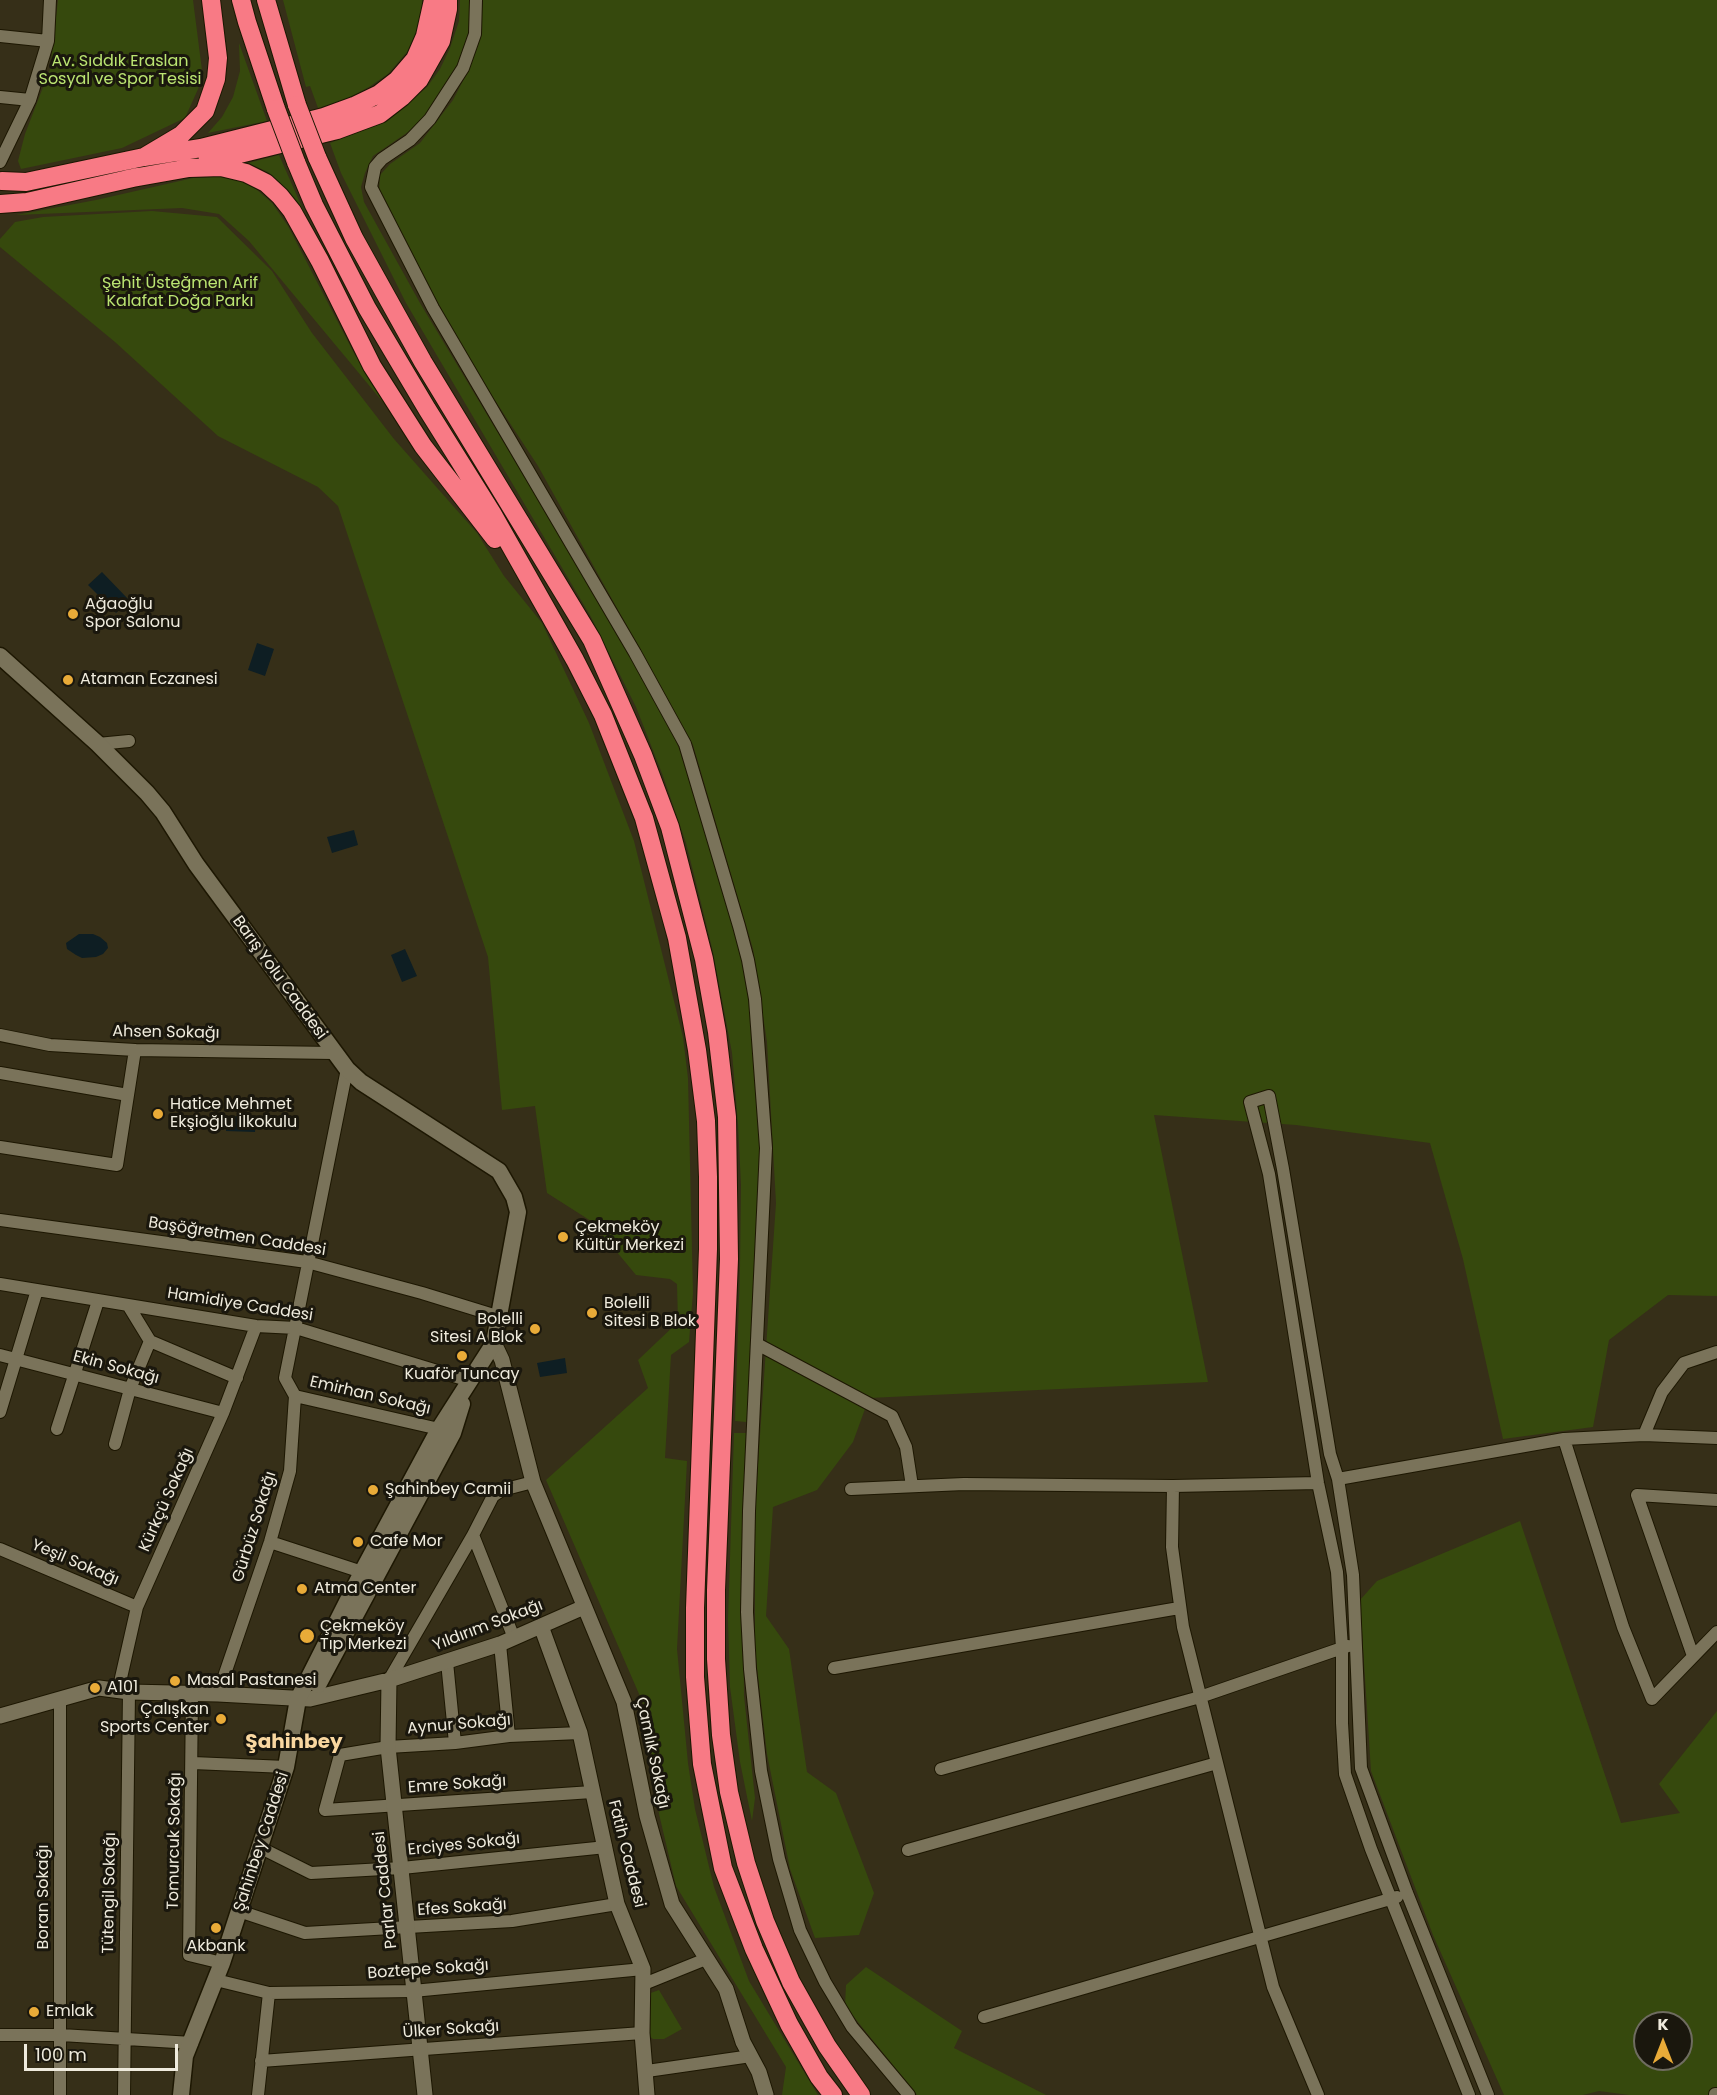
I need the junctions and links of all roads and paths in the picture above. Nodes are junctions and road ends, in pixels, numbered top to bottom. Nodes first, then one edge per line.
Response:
1 (50, 0) edge
2 (211, 0) edge
3 (242, 0) edge
4 (266, 0) edge
5 (276, 0) edge
6 (433, 0) edge
7 (448, 0) edge
8 (476, 0) edge
9 (0, 36) edge
10 (48, 41) junction
11 (289, 75) junction
12 (0, 97) edge
13 (30, 100) junction
14 (144, 157) junction
15 (1, 173) edge
16 (127, 179) junction
17 (0, 204) edge
18 (543, 603) junction
19 (0, 656) edge
20 (129, 741) dead end
21 (98, 744) junction
22 (0, 1035) edge
23 (135, 1050) junction
24 (333, 1053) junction
25 (347, 1069) junction
26 (0, 1073) edge
27 (128, 1095) junction
28 (0, 1147) edge
29 (499, 1171) joint
30 (0, 1220) edge
31 (307, 1262) junction
32 (0, 1284) edge
33 (37, 1290) junction
34 (98, 1301) junction
35 (128, 1305) junction
36 (500, 1317) junction
37 (256, 1326) junction
38 (296, 1328) junction
39 (150, 1341) junction
40 (494, 1343) junction
41 (757, 1344) junction
42 (1717, 1352) edge
43 (0, 1355) edge
44 (16, 1359) junction
45 (74, 1374) junction
46 (237, 1378) junction
47 (470, 1381) junction
48 (130, 1389) junction
49 (295, 1396) junction
50 (0, 1412) edge
51 (223, 1413) junction
52 (57, 1429) dead end
53 (439, 1429) junction
54 (1644, 1435) junction
55 (1717, 1438) edge
56 (1564, 1439) junction
57 (115, 1444) dead end
58 (1338, 1479) junction
59 (533, 1482) junction
60 (1318, 1483) junction
61 (1173, 1485) junction
62 (912, 1486) junction
63 (851, 1489) dead end
64 (1717, 1500) edge
65 (473, 1535) junction
66 (270, 1542) junction
67 (0, 1549) edge
68 (362, 1572) junction
69 (138, 1607) junction
70 (584, 1607) junction
71 (1179, 1608) junction
72 (541, 1626) junction
73 (1717, 1632) edge
74 (507, 1641) junction
75 (1356, 1644) junction
76 (1342, 1648) junction
77 (1694, 1656) junction
78 (447, 1662) junction
79 (834, 1668) dead end
80 (389, 1680) junction
81 (124, 1691) junction
82 (192, 1694) junction
83 (218, 1694) junction
84 (1200, 1697) junction
85 (60, 1699) junction
86 (304, 1699) junction
87 (0, 1716) edge
88 (580, 1732) junction
89 (509, 1736) junction
90 (455, 1743) junction
91 (388, 1748) junction
92 (193, 1763) junction
93 (1217, 1763) junction
94 (286, 1767) junction
95 (941, 1769) dead end
96 (592, 1791) junction
97 (395, 1807) junction
98 (325, 1810) joint
99 (259, 1847) junction
100 (606, 1847) junction
101 (908, 1850) dead end
102 (402, 1868) junction
103 (1407, 1893) junction
104 (1390, 1899) junction
105 (617, 1904) junction
106 (239, 1911) junction
107 (409, 1928) junction
108 (1260, 1938) junction
109 (706, 1959) junction
110 (222, 1963) junction
111 (644, 1976) junction
112 (216, 1980) junction
113 (413, 1991) junction
114 (269, 1993) junction
115 (984, 2017) dead end
116 (642, 2033) junction
117 (0, 2035) edge
118 (61, 2036) junction
119 (125, 2041) junction
120 (192, 2043) junction
121 (419, 2049) junction
122 (751, 2056) junction
123 (261, 2061) junction
124 (647, 2071) junction
125 (60, 2095) edge
126 (124, 2095) edge
127 (181, 2095) edge
128 (191, 2095) edge
129 (258, 2095) edge
130 (425, 2095) edge
131 (647, 2095) edge
132 (766, 2095) edge
133 (833, 2095) edge
134 (861, 2095) edge
135 (909, 2095) edge
136 (1318, 2095) edge
137 (1469, 2095) edge
138 (1488, 2095) edge

1 - 10 street
2 - 14 highway
3 - 18 highway, bridge
4 - 11 highway
5 - 11 highway
6 - 14 highway
7 - 16 highway
8 - 41 street
9 - 10 street
10 - 13 street
11 - 134 highway, bridge
12 - 13 street
13 - 15 street
14 - 15 highway
15 - 17 main road
16 - 17 highway
16 - 18 highway
18 - 133 highway
19 - 21 main road, Barış Yolu Caddesi
20 - 21 street
21 - 24 main road, Barış Yolu Caddesi
22 - 23 street, Ahsen Sokağı
23 - 24 street, Ahsen Sokağı
23 - 27 street
24 - 25 main road, Barış Yolu Caddesi
25 - 29 main road, Barış Yolu Caddesi
25 - 31 street, Gürbüz Sokağı
26 - 27 street
27 - 28 street
29 - 36 main road, Şahinbey Caddesi
30 - 31 street, Başöğretmen Caddesi
31 - 36 street, Başöğretmen Caddesi
31 - 38 street, Gürbüz Sokağı
32 - 33 street, Hamidiye Caddesi
33 - 34 street, Hamidiye Caddesi
33 - 44 street
34 - 35 street, Hamidiye Caddesi
34 - 45 street
35 - 37 street, Hamidiye Caddesi
35 - 39 street
36 - 40 main road, Şahinbey Caddesi
37 - 38 street, Hamidiye Caddesi
37 - 46 street, Kürkçü Sokağı
38 - 47 street, Hamidiye Caddesi
38 - 49 street, Gürbüz Sokağı
39 - 46 street
39 - 48 street
40 - 47 main road, Şahinbey Caddesi
40 - 59 street, Çamlık Sokağı
41 - 62 street
41 - 135 street
42 - 54 street
43 - 44 street, Ekin Sokağı
44 - 45 street, Ekin Sokağı
44 - 50 street
45 - 48 street, Ekin Sokağı
45 - 52 street
46 - 51 street, Kürkçü Sokağı
47 - 53 main road, Şahinbey Caddesi
47 - 86 main road
48 - 51 street, Ekin Sokağı
48 - 57 street
49 - 53 street, Emirhan Sokağı
49 - 66 street, Gürbüz Sokağı
51 - 69 street, Kürkçü Sokağı
53 - 68 main road, Şahinbey Caddesi
54 - 55 street
54 - 56 street
56 - 58 street
56 - 77 street
58 - 60 street
58 - 60 street
58 - 75 street
59 - 65 street
59 - 70 street, Çamlık Sokağı
60 - 61 street
60 - 76 street
61 - 62 street
61 - 71 street
62 - 63 street
64 - 77 street
65 - 74 street
65 - 80 street
66 - 68 street
66 - 83 street, Gürbüz Sokağı
67 - 69 street, Yeşil Sokağı
68 - 86 main road, Şahinbey Caddesi
69 - 81 street, Kürkçü Sokağı
70 - 72 street, Yıldırım Sokağı
70 - 109 street, Çamlık Sokağı
71 - 79 street
71 - 84 street
72 - 74 street, Yıldırım Sokağı
72 - 88 street, Fatih Caddesi
73 - 77 street
74 - 78 street, Yıldırım Sokağı
74 - 89 street
75 - 76 street
75 - 103 street
76 - 84 street
76 - 104 street
78 - 80 street, Yıldırım Sokağı
78 - 90 street
80 - 86 street, Yıldırım Sokağı
80 - 91 street, Parlar Caddesi
81 - 82 street, Yıldırım Sokağı
81 - 85 street, Yıldırım Sokağı
81 - 119 street, Tütengil Sokağı
82 - 83 street, Yıldırım Sokağı
82 - 92 street, Tomurcuk Sokağı
83 - 86 street, Yıldırım Sokağı
84 - 93 street
84 - 95 street
85 - 87 street, Yıldırım Sokağı
85 - 118 street, Boran Sokağı
86 - 94 main road, Şahinbey Caddesi
88 - 89 street, Aynur Sokağı
88 - 96 street, Fatih Caddesi
89 - 90 street, Aynur Sokağı
90 - 91 street, Aynur Sokağı
91 - 97 street, Parlar Caddesi
91 - 98 street, Aynur Sokağı
92 - 94 street
92 - 110 street, Tomurcuk Sokağı
93 - 101 street
93 - 108 street
94 - 99 main road, Şahinbey Caddesi
96 - 97 street, Emre Sokağı
96 - 100 street, Fatih Caddesi
97 - 98 street, Emre Sokağı
97 - 102 street, Parlar Caddesi
99 - 102 street, Erciyes Sokağı
99 - 106 main road, Şahinbey Caddesi
100 - 102 street, Erciyes Sokağı
100 - 105 street, Fatih Caddesi
102 - 107 street, Parlar Caddesi
103 - 104 street
103 - 138 street
104 - 108 street
104 - 137 street
105 - 107 street, Efes Sokağı
105 - 111 street, Fatih Caddesi
106 - 107 street, Efes Sokağı
106 - 110 main road, Şahinbey Caddesi
107 - 113 street, Parlar Caddesi
108 - 115 street
108 - 136 street
109 - 111 street, Boztepe Sokağı
109 - 122 street, Çamlık Sokağı
110 - 112 main road, Şahinbey Caddesi
111 - 113 street, Boztepe Sokağı
111 - 116 street, Fatih Caddesi
112 - 114 street, Boztepe Sokağı
112 - 120 main road, Şahinbey Caddesi
113 - 114 street, Boztepe Sokağı
113 - 121 street, Parlar Caddesi
114 - 123 street
116 - 121 street, Ülker Sokağı
116 - 124 street, Fatih Caddesi
117 - 118 street
118 - 119 street
118 - 125 street, Boran Sokağı
119 - 120 street
119 - 126 street, Tütengil Sokağı
120 - 127 main road
120 - 128 main road, Şahinbey Caddesi
121 - 123 street, Ülker Sokağı
121 - 130 street, Parlar Caddesi
122 - 124 street
122 - 132 street, Çamlık Sokağı
123 - 129 street
124 - 131 street, Fatih Caddesi

